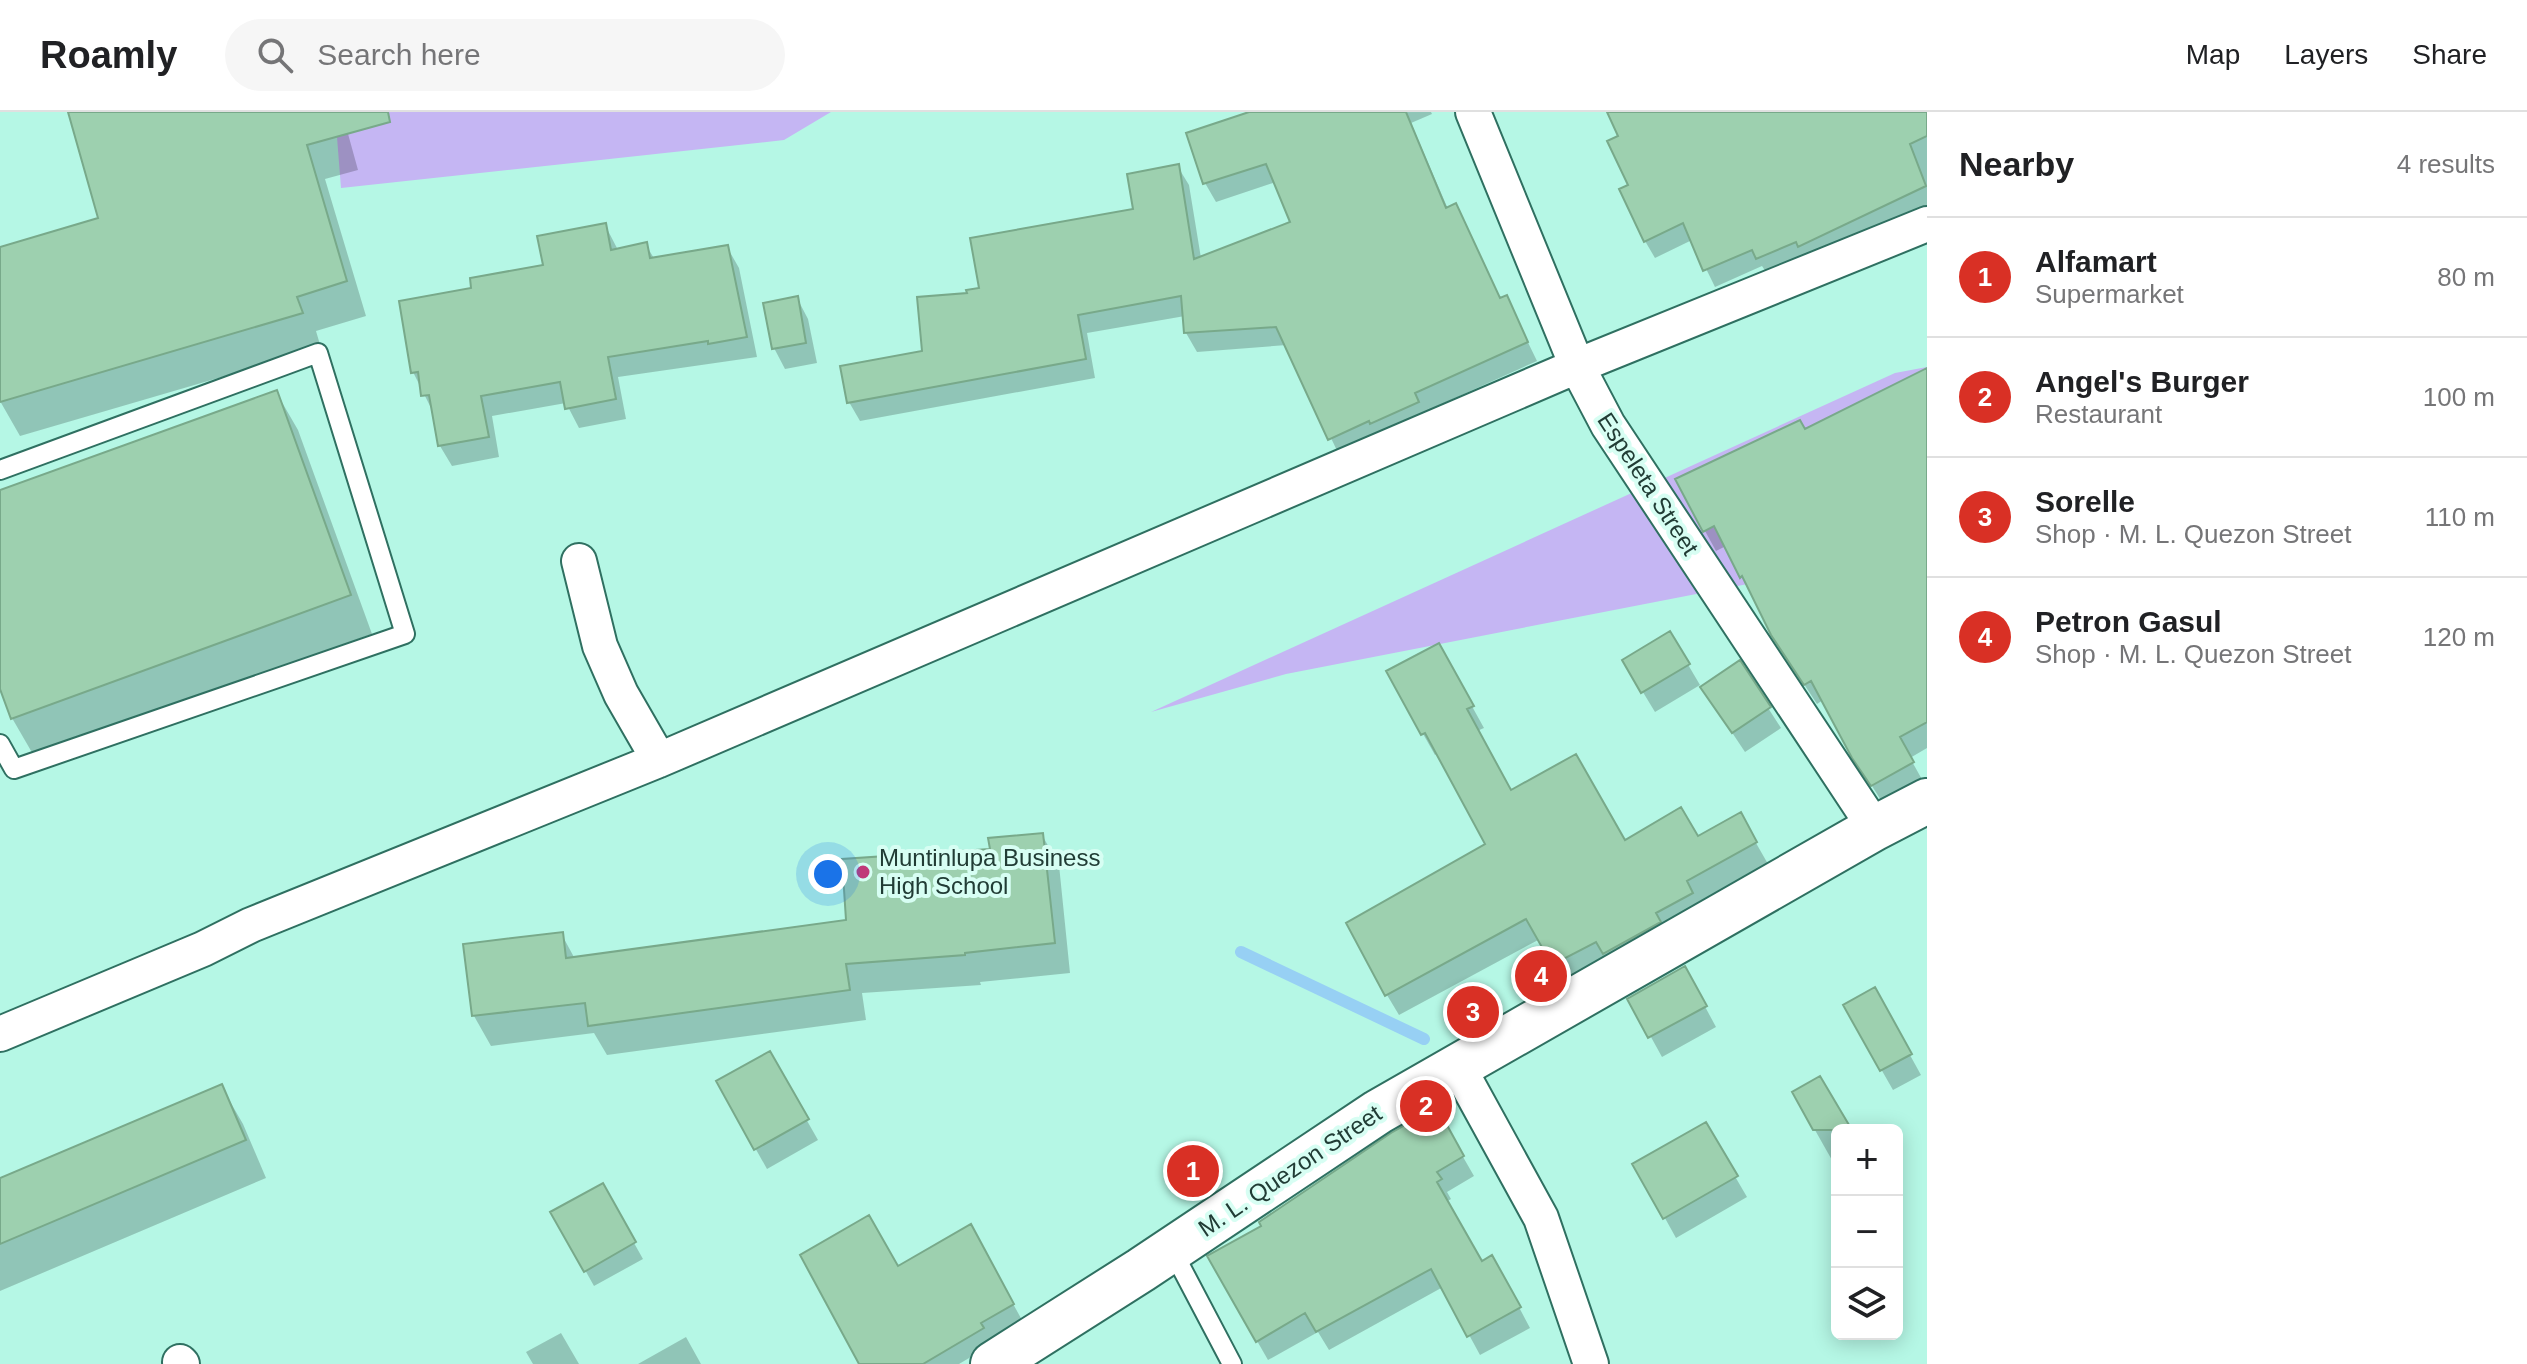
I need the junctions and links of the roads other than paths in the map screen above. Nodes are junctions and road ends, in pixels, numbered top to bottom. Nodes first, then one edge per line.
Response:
1 (1473, 112) edge
2 (1927, 224) edge
3 (1577, 366) junction
4 (0, 470) edge
5 (579, 561) dead end
6 (0, 744) edge
7 (659, 760) junction
8 (1927, 801) edge
9 (1875, 828) junction
10 (0, 1034) edge
11 (1457, 1065) junction
12 (1172, 1250) junction
13 (993, 1364) edge
14 (1232, 1364) edge
15 (1591, 1364) edge

1 - 3 street, Espeleta Street
2 - 3 street
3 - 7 street
3 - 9 street, Espeleta Street
4 - 6 lane
5 - 7 street
7 - 10 street
8 - 9 main road, M. L. Quezon Street
9 - 11 main road, M. L. Quezon Street
11 - 12 main road, M. L. Quezon Street
11 - 15 street
12 - 13 main road, M. L. Quezon Street
12 - 14 lane

